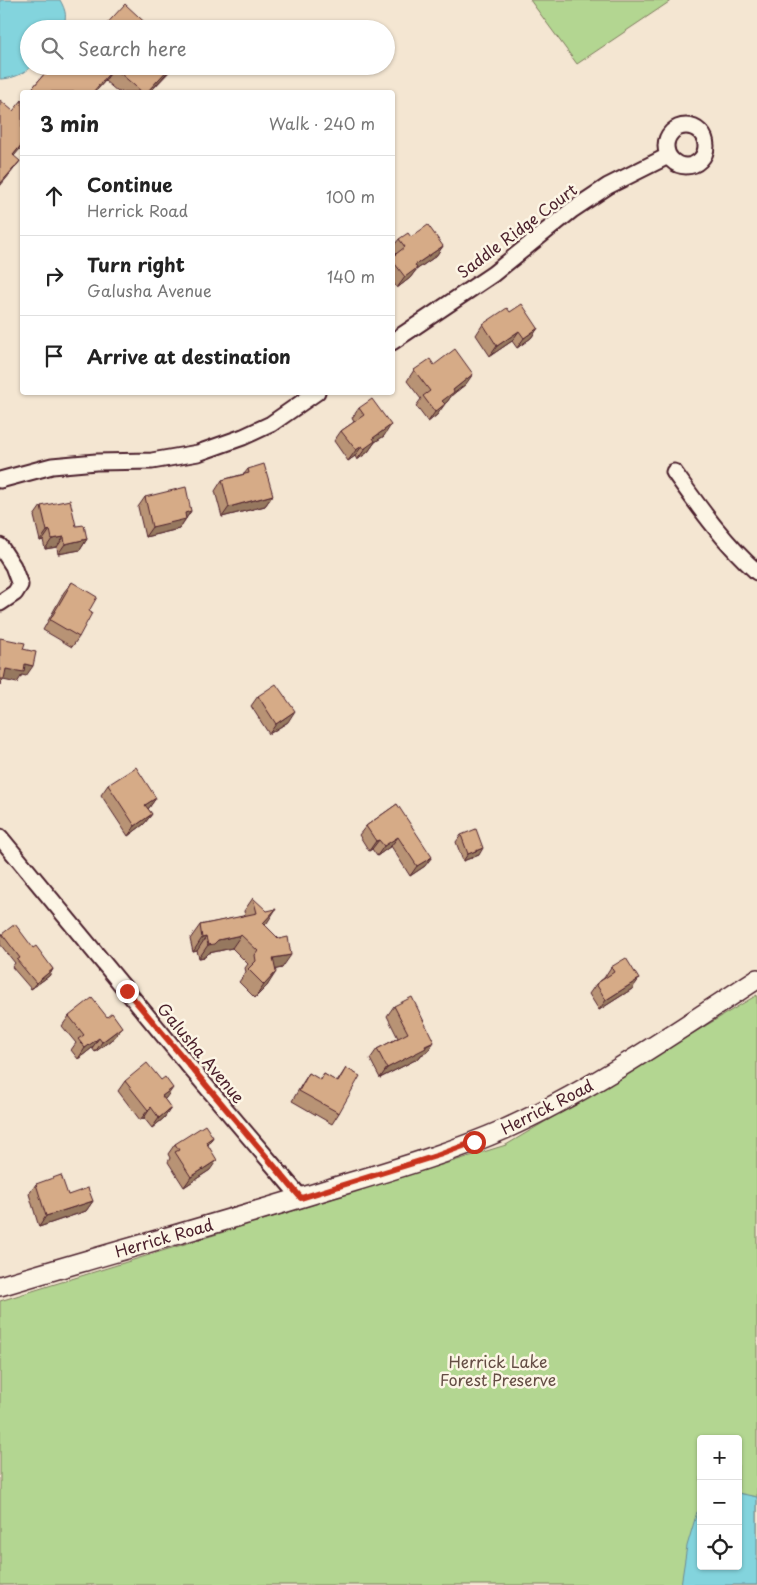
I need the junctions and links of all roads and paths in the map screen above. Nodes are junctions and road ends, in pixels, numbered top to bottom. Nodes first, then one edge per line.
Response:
1 (668, 156) dead end
2 (395, 340) edge
3 (313, 395) edge
4 (674, 472) dead end
5 (0, 480) edge
6 (0, 546) edge
7 (757, 572) edge
8 (0, 603) edge
9 (0, 837) edge
10 (757, 979) edge
11 (301, 1198) junction
12 (0, 1285) edge

1 - 2 street, Saddle Ridge Court
3 - 5 street
4 - 7 street
6 - 8 street
9 - 11 street, Galusha Avenue
10 - 11 street, Herrick Road
11 - 12 street, Herrick Road

